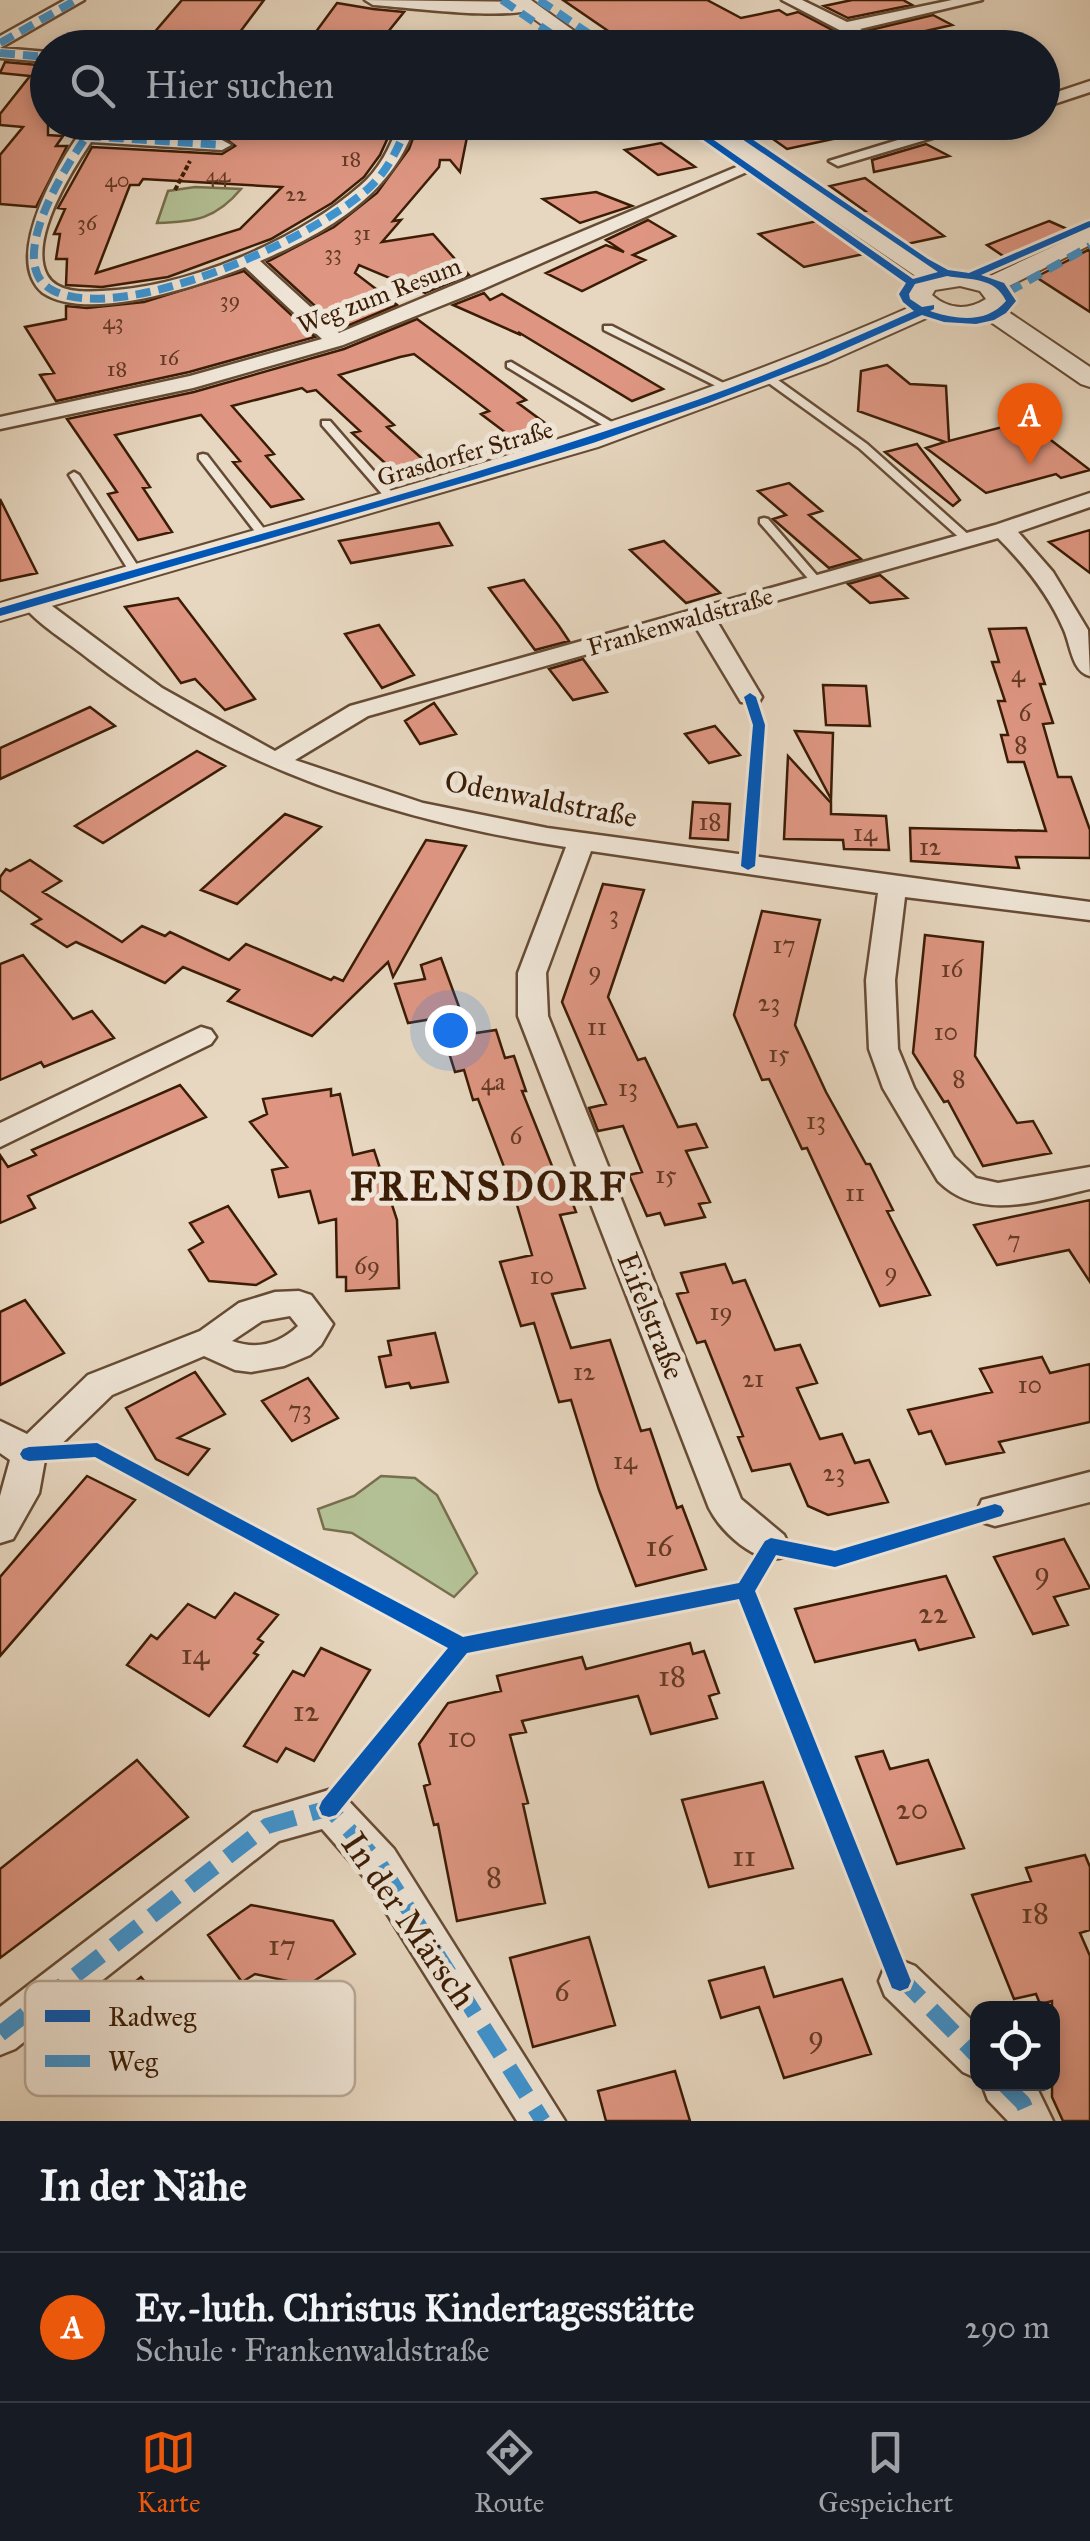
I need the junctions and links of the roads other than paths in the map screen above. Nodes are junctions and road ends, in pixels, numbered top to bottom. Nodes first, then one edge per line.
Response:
1 (76, 0) edge
2 (373, 0) edge
3 (790, 0) edge
4 (974, 0) edge
5 (523, 4) edge
6 (846, 28) junction
7 (561, 30) edge
8 (850, 30) edge
9 (0, 44) edge
10 (0, 54) edge
11 (30, 56) edge
12 (1090, 86) edge
13 (1060, 97) edge
14 (83, 140) edge
15 (187, 140) edge
16 (401, 140) edge
17 (725, 140) edge
18 (915, 140) edge
19 (222, 144) dead end
20 (838, 162) dead end
21 (758, 163) junction
22 (1090, 236) edge
23 (247, 259) junction
24 (938, 280) junction
25 (989, 298) junction
26 (931, 308) junction
27 (608, 328) dead end
28 (336, 341) junction
29 (512, 365) dead end
30 (767, 378) junction
31 (1090, 379) edge
32 (732, 390) junction
33 (0, 423) edge
34 (326, 423) dead end
35 (622, 432) junction
36 (203, 457) dead end
37 (74, 474) dead end
38 (393, 500) junction
39 (1090, 500) edge
40 (764, 521) dead end
41 (1003, 530) junction
42 (264, 536) junction
43 (967, 538) junction
44 (136, 572) junction
45 (816, 582) junction
46 (32, 602) junction
47 (0, 612) edge
48 (701, 615) junction
49 (1090, 669) edge
50 (750, 698) dead end
51 (278, 760) junction
52 (581, 843) junction
53 (892, 889) junction
54 (1090, 911) edge
55 (201, 1036) dead end
56 (0, 1136) edge
57 (1090, 1178) edge
58 (210, 1342) dead end
59 (14, 1445) edge
60 (1090, 1486) edge
61 (995, 1512) dead end
62 (0, 1528) edge
63 (770, 1546) dead end
64 (68, 1981) edge
65 (900, 1981) dead end
66 (25, 2015) edge
67 (0, 2034) edge
68 (970, 2049) edge
69 (1012, 2091) edge
70 (543, 2121) edge
71 (1031, 2121) edge

1 - 9 street
2 - 5 street
3 - 6 street
4 - 6 street
5 - 7 street
6 - 8 street
10 - 11 street
12 - 13 street
14 - 23 street
15 - 19 street
16 - 23 street
17 - 21 street
18 - 20 street
21 - 24 street
21 - 28 street, Weg zum Resum
22 - 25 street
23 - 28 street
24 - 25 street
24 - 26 street
25 - 26 street
25 - 31 street
26 - 30 street, Grasdorfer Straße
27 - 32 lane
28 - 33 street, Weg zum Resum
29 - 35 lane
30 - 32 street, Grasdorfer Straße
30 - 43 lane
32 - 35 street, Grasdorfer Straße
34 - 38 lane
35 - 38 street, Grasdorfer Straße
36 - 42 lane
37 - 44 lane
38 - 42 street, Grasdorfer Straße
39 - 41 street, Frankenwaldstraße
40 - 45 lane
41 - 43 street, Frankenwaldstraße
41 - 49 street
42 - 44 street, Grasdorfer Straße
43 - 45 street, Frankenwaldstraße
44 - 46 street, Grasdorfer Straße
45 - 48 street, Frankenwaldstraße
46 - 47 street, Grasdorfer Straße
46 - 51 street, Odenwaldstraße
48 - 50 street
48 - 51 street, Frankenwaldstraße
51 - 52 street, Odenwaldstraße
52 - 53 street, Odenwaldstraße
52 - 63 street, Eifelstraße
53 - 54 street, Odenwaldstraße
53 - 57 street
55 - 56 street
58 - 59 street
59 - 62 street
60 - 61 street
64 - 70 street, In der Märsch
65 - 68 street
66 - 67 street, In der Märsch
69 - 71 street

